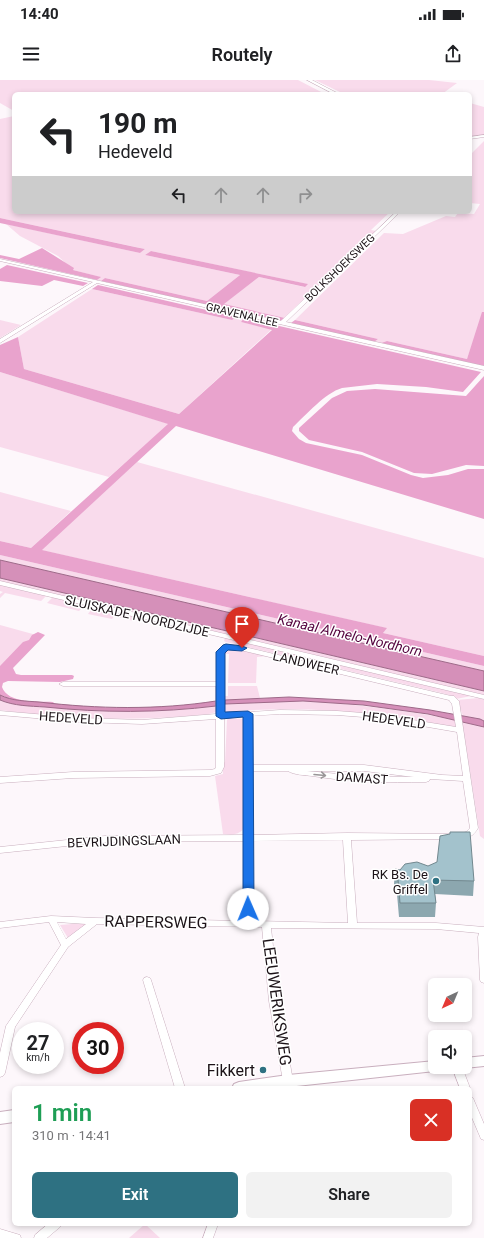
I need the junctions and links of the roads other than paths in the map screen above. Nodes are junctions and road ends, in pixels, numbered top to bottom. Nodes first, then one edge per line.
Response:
1 (309, 80) edge
2 (333, 92) edge
3 (484, 136) edge
4 (478, 137) junction
5 (472, 138) edge
6 (472, 142) edge
7 (396, 214) edge
8 (0, 260) edge
9 (96, 282) junction
10 (282, 324) junction
11 (0, 341) edge
12 (484, 368) edge
13 (0, 583) edge
14 (62, 684) dead end
15 (220, 684) junction
16 (484, 697) edge
17 (0, 713) edge
18 (248, 714) junction
19 (221, 716) junction
20 (459, 726) junction
21 (249, 768) junction
22 (282, 768) junction
23 (442, 778) junction
24 (467, 779) junction
25 (0, 780) edge
26 (347, 836) junction
27 (248, 837) junction
28 (0, 850) edge
29 (51, 918) junction
30 (95, 921) junction
31 (0, 924) edge
32 (248, 924) junction
33 (266, 924) junction
34 (354, 926) junction
35 (483, 932) edge
36 (65, 945) junction
37 (146, 980) dead end
38 (484, 980) edge
39 (484, 1061) edge
40 (472, 1062) edge
41 (428, 1067) edge
42 (0, 1073) edge
43 (460, 1074) edge
44 (288, 1081) junction
45 (179, 1086) edge
46 (253, 1086) edge
47 (464, 1086) edge
48 (472, 1106) edge
49 (12, 1116) edge
50 (0, 1118) edge
51 (484, 1136) edge
52 (54, 1226) edge
53 (211, 1226) edge
54 (0, 1234) edge
55 (16, 1238) edge
56 (39, 1238) edge
57 (208, 1238) edge

1 - 2 street
3 - 4 street
4 - 5 street
4 - 6 street
7 - 10 street, BOLKSHOEKSWEG
8 - 9 street, GRAVENALLEE
9 - 10 street, GRAVENALLEE
9 - 11 street
10 - 12 street, GRAVENALLEE
13 - 16 street, SLUISKADE NOORDZIJDE
14 - 15 street
15 - 19 street, LANDWEER
15 - 20 street, LANDWEER
17 - 19 street, HEDEVELD
18 - 19 street, HEDEVELD
18 - 20 street, HEDEVELD
18 - 21 street
19 - 25 street, LANDWEER
20 - 24 street
21 - 22 street, DAMAST
21 - 27 street
22 - 23 street, DAMAST
22 -> 23 street, DAMAST
23 - 24 street, DAMAST
24 - 26 street
26 - 27 street
26 - 34 street
27 - 28 street, BEVRIJDINGSLAAN
27 - 32 street
29 - 30 street
29 - 31 street
29 - 36 street
30 - 32 street, RAPPERSWEG
30 - 36 street, RAPPERSWEG
32 - 33 street, RAPPERSWEG
33 - 34 street, RAPPERSWEG
33 - 44 street, LEEUWERIKSWEG
34 - 35 street, RAPPERSWEG
35 - 38 street
36 - 42 street, RAPPERSWEG
37 - 45 street
39 - 40 street
41 - 44 street
43 - 47 street
44 - 46 street
48 - 51 street
49 - 50 street
52 - 56 street
53 - 57 street
54 - 55 street

